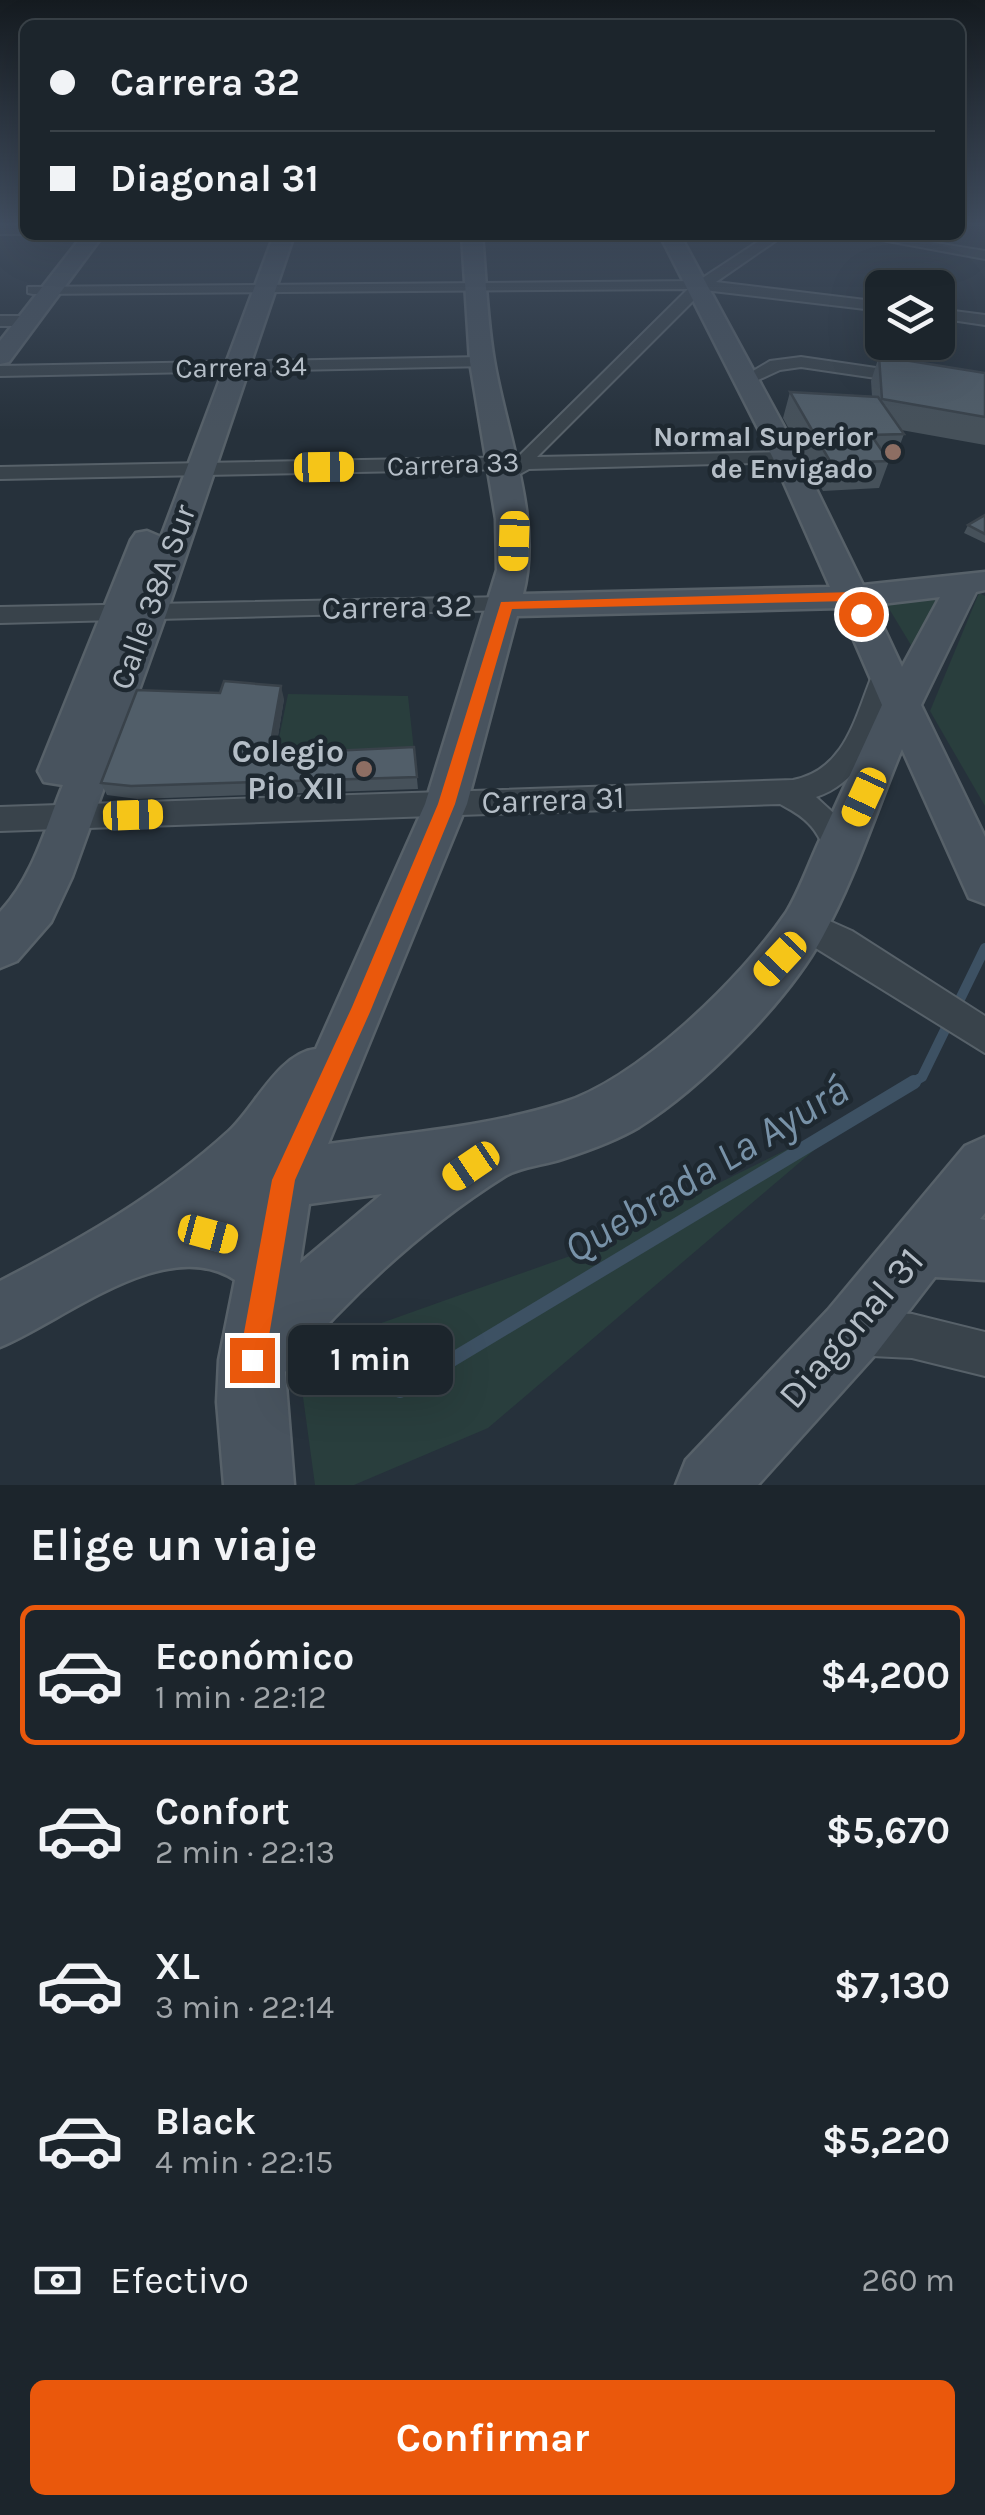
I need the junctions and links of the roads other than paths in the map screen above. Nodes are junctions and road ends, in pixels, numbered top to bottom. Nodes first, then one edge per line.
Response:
1 (39, 292) edge
2 (256, 292) edge
3 (488, 292) edge
4 (693, 292) edge
5 (702, 292) edge
6 (775, 292) edge
7 (865, 304) edge
8 (955, 316) edge
9 (985, 320) edge
10 (9, 324) edge
11 (0, 358) edge
12 (227, 368) junction
13 (484, 368) junction
14 (0, 371) edge
15 (747, 380) junction
16 (985, 389) edge
17 (786, 458) junction
18 (187, 470) junction
19 (509, 472) junction
20 (0, 473) edge
21 (974, 582) edge
22 (854, 596) junction
23 (506, 605) junction
24 (135, 613) junction
25 (0, 614) edge
26 (895, 687) junction
27 (782, 792) junction
28 (446, 804) junction
29 (37, 818) edge
30 (840, 848) junction
31 (985, 884) edge
32 (823, 933) junction
33 (0, 935) edge
34 (0, 946) edge
35 (360, 1012) junction
36 (972, 1028) edge
37 (496, 1149) junction
38 (985, 1166) edge
39 (284, 1180) junction
40 (182, 1208) junction
41 (921, 1246) junction
42 (124, 1249) junction
43 (985, 1250) edge
44 (268, 1266) junction
45 (0, 1315) edge
46 (851, 1333) junction
47 (985, 1354) edge
48 (252, 1360) junction
49 (259, 1485) edge
50 (712, 1485) edge

1 - 10 main road
2 - 12 main road, Calle 38A Sur
3 - 13 main road
4 - 19 street
5 - 15 main road
6 - 7 street
8 - 9 street
10 - 11 main road
12 - 13 street, Carrera 34
12 - 14 street, Carrera 34
12 - 18 main road, Calle 38A Sur
13 - 19 main road
15 - 16 street
15 - 17 main road
17 - 19 street, Carrera 33
17 - 22 main road
18 - 19 street, Carrera 33
18 - 20 street, Carrera 33
18 - 24 main road, Calle 38A Sur
19 - 23 main road
21 - 22 main road, Carrera 32
21 - 26 main road
22 - 23 main road, Carrera 32
22 - 26 main road
23 - 24 street, Carrera 32
23 - 28 main road
24 - 25 street, Carrera 32
24 - 29 main road, Calle 38A Sur
26 - 27 street, Carrera 31
26 - 30 main road
26 - 31 main road
27 - 28 street, Carrera 31
27 - 30 street
28 - 29 street, Carrera 31
28 - 35 main road
29 - 33 main road, Calle 38A Sur
29 - 34 main road, Calle 38A Sur
30 - 32 main road
32 - 36 street
32 - 37 main road
35 - 39 main road
35 - 40 main road
37 - 39 main road
37 - 48 main road
38 - 41 main road, Diagonal 31
39 - 40 main road
39 - 44 main road
40 - 42 main road
41 - 43 main road
41 - 46 main road, Diagonal 31
42 - 44 main road
42 - 45 main road
44 - 48 main road
46 - 47 street
46 - 50 main road, Diagonal 31
48 - 49 main road

